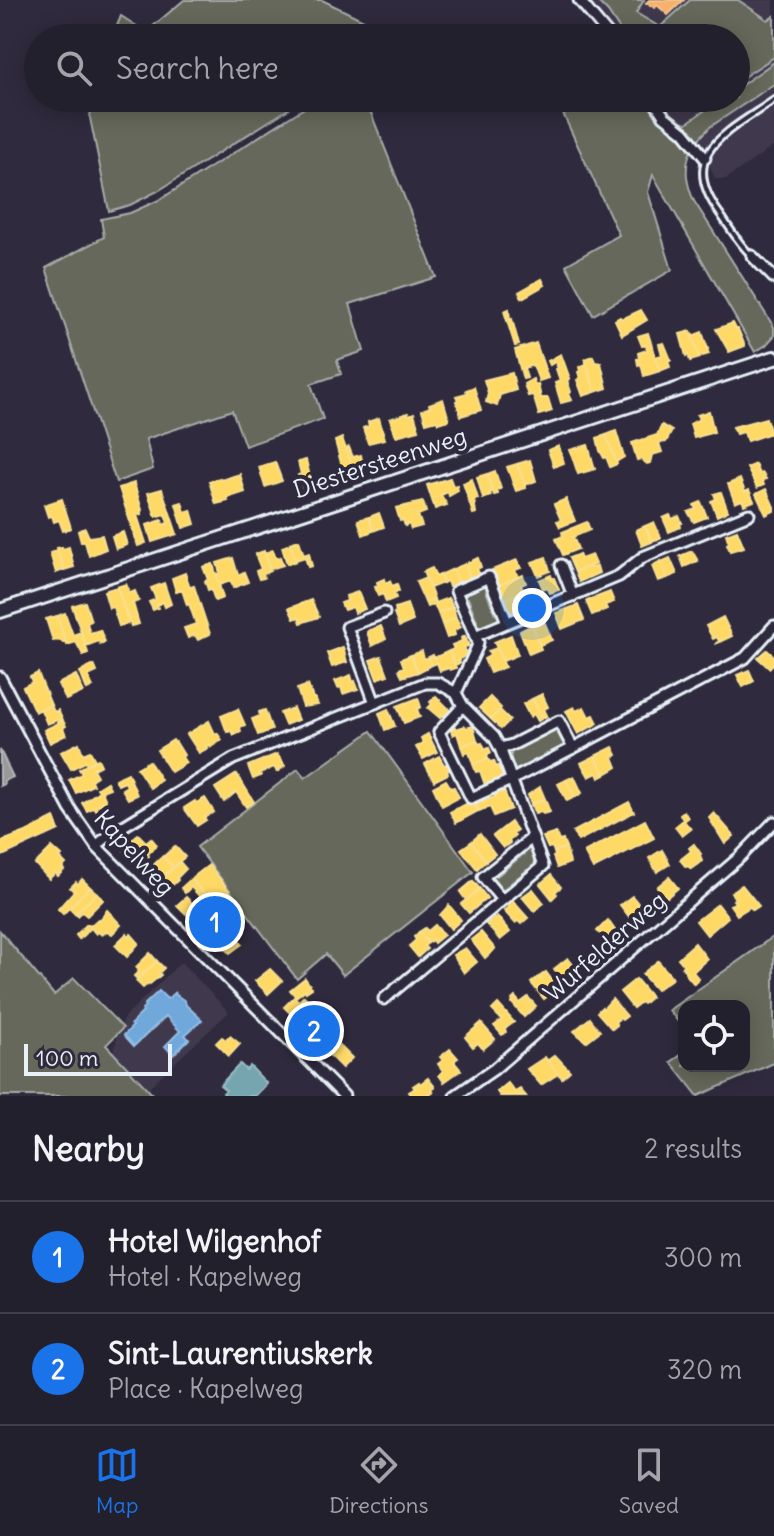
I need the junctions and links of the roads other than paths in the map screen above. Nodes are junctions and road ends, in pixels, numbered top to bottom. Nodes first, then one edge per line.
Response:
1 (579, 0) edge
2 (599, 24) edge
3 (774, 100) edge
4 (661, 112) edge
5 (705, 158) junction
6 (752, 256) joint
7 (774, 278) edge
8 (774, 358) edge
9 (749, 514) dead end
10 (561, 565) dead end
11 (573, 596) junction
12 (0, 611) edge
13 (384, 613) dead end
14 (507, 622) junction
15 (774, 626) edge
16 (475, 636) junction
17 (0, 677) edge
18 (456, 693) junction
19 (375, 703) junction
20 (463, 706) junction
21 (500, 748) junction
22 (573, 748) junction
23 (511, 780) junction
24 (774, 822) edge
25 (532, 838) junction
26 (96, 846) junction
27 (502, 900) junction
28 (384, 999) dead end
29 (344, 1096) edge
30 (455, 1096) edge

1 - 2 street
3 - 5 lane
4 - 5 street
5 - 6 lane
6 - 7 street
8 - 12 main road, Diestersteenweg
9 - 11 street
10 - 11 street
11 - 14 street
13 - 19 street
14 - 16 street
14 - 16 street
15 - 22 street
16 - 18 street
17 - 26 street, Kapelweg
18 - 19 street
18 - 20 street
19 - 26 street
20 - 21 street
20 - 23 street
21 - 22 street
21 - 23 street
22 - 23 street
23 - 25 street
24 - 30 street, Wurfelderweg
25 - 27 street
25 - 27 street
26 - 29 street, Kapelweg
27 - 28 street

